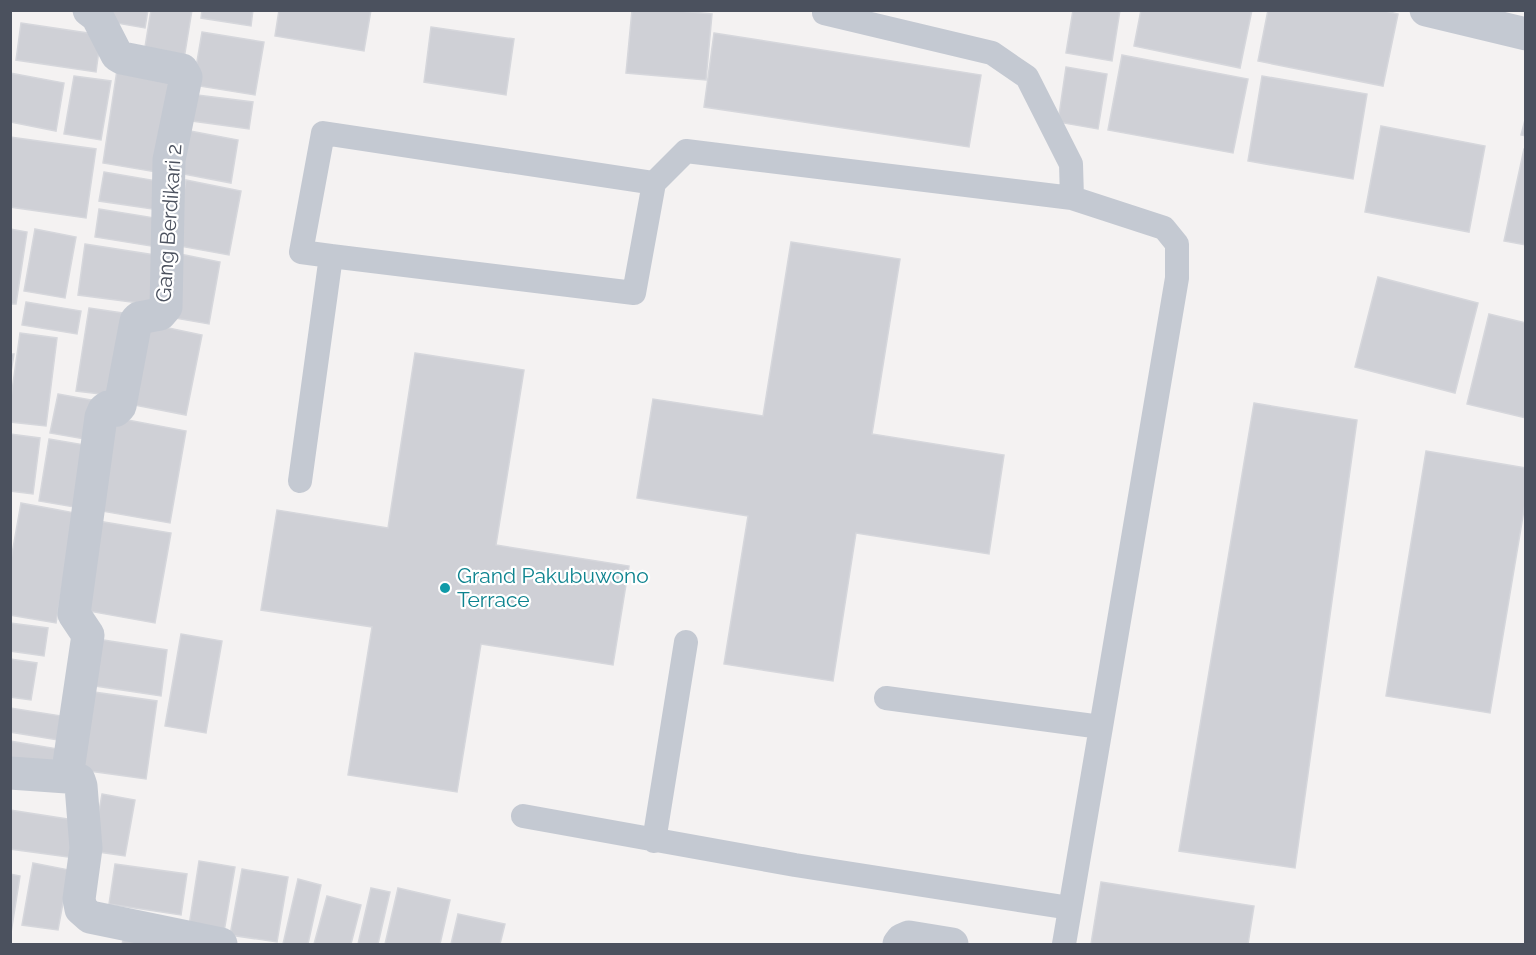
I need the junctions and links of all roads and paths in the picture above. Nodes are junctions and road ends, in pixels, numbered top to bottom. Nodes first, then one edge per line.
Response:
1 (90, 10) edge
2 (1426, 10) edge
3 (824, 13) dead end
4 (1526, 34) edge
5 (654, 183) junction
6 (1072, 198) junction
7 (331, 256) junction
8 (300, 481) dead end
9 (686, 642) dead end
10 (886, 698) dead end
11 (1101, 727) junction
12 (10, 773) edge
13 (67, 777) junction
14 (523, 816) dead end
15 (654, 841) junction
16 (1070, 908) junction
17 (221, 945) edge
18 (899, 945) edge
19 (952, 945) edge
20 (1064, 945) edge

1 - 13 street, Gang Berdikari 2
2 - 4 street
3 - 6 lane
5 - 6 lane
5 - 7 lane
5 - 7 lane
6 - 11 lane
7 - 8 lane
9 - 15 lane
10 - 11 lane
11 - 16 lane
12 - 13 street
13 - 17 street
14 - 15 lane
15 - 16 lane
16 - 20 lane
18 - 19 street

